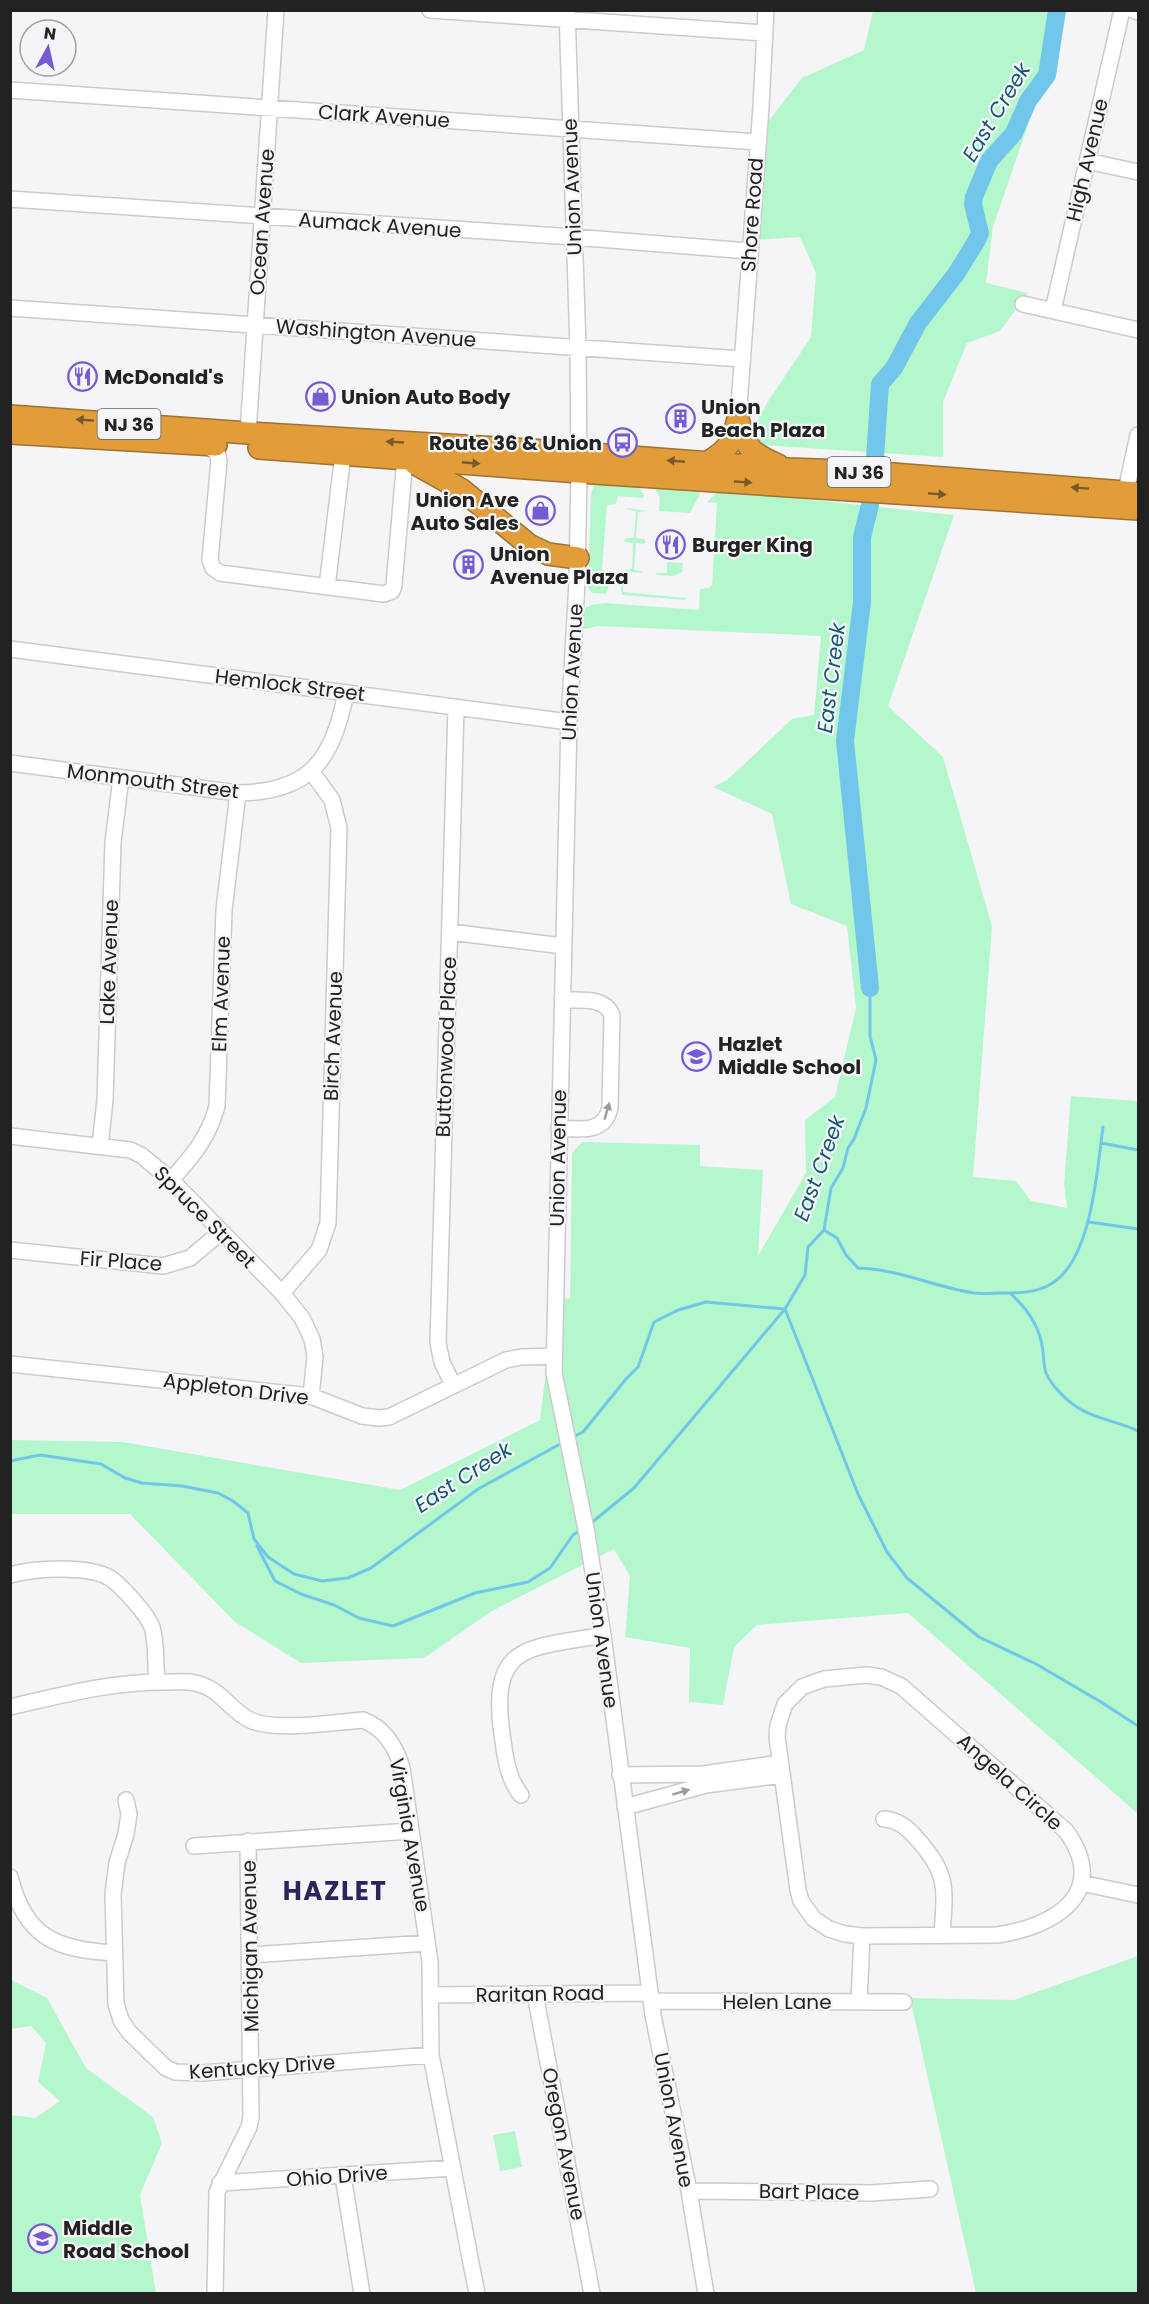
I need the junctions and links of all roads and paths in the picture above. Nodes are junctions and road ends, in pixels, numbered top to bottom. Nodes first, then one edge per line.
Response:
1 (276, 10) edge
2 (430, 10) edge
3 (766, 10) edge
4 (1122, 10) edge
5 (1133, 10) edge
6 (1138, 12) edge
7 (567, 15) edge
8 (764, 33) junction
9 (10, 90) edge
10 (270, 108) junction
11 (570, 129) junction
12 (758, 142) junction
13 (1087, 160) junction
14 (1138, 172) edge
15 (10, 199) edge
16 (262, 216) junction
17 (573, 237) junction
18 (749, 251) junction
19 (1023, 304) dead end
20 (10, 308) edge
21 (1053, 310) junction
22 (255, 325) junction
23 (1138, 330) edge
24 (578, 348) junction
25 (741, 359) junction
26 (10, 416) edge
27 (738, 419) junction
28 (10, 433) edge
29 (248, 433) junction
30 (1138, 435) edge
31 (203, 444) junction
32 (343, 454) junction
33 (405, 458) junction
34 (579, 462) junction
35 (706, 463) junction
36 (789, 469) junction
37 (1132, 492) edge
38 (1138, 509) edge
39 (578, 558) junction
40 (327, 587) junction
41 (10, 649) edge
42 (346, 693) junction
43 (456, 707) junction
44 (569, 722) junction
45 (10, 763) edge
46 (312, 771) junction
47 (121, 778) junction
48 (238, 793) junction
49 (450, 932) junction
50 (563, 946) junction
51 (562, 1000) junction
52 (559, 1128) junction
53 (10, 1136) edge
54 (100, 1146) junction
55 (171, 1180) junction
56 (221, 1232) junction
57 (10, 1250) edge
58 (282, 1293) junction
59 (554, 1356) junction
60 (10, 1364) edge
61 (453, 1385) junction
62 (311, 1396) junction
63 (10, 1575) edge
64 (603, 1635) junction
65 (157, 1682) junction
66 (10, 1707) edge
67 (781, 1769) junction
68 (620, 1775) junction
69 (521, 1795) dead end
70 (126, 1800) dead end
71 (625, 1807) junction
72 (884, 1819) dead end
73 (410, 1831) junction
74 (248, 1841) junction
75 (194, 1846) dead end
76 (10, 1877) edge
77 (1081, 1883) junction
78 (1138, 1895) edge
79 (942, 1934) junction
80 (862, 1935) junction
81 (427, 1943) junction
82 (114, 1953) junction
83 (251, 1955) junction
84 (535, 1994) junction
85 (430, 1995) junction
86 (651, 1997) junction
87 (859, 2001) junction
88 (904, 2002) dead end
89 (431, 2055) junction
90 (252, 2070) junction
91 (453, 2168) junction
92 (343, 2176) junction
93 (220, 2183) junction
94 (930, 2189) dead end
95 (689, 2191) junction
96 (215, 2294) edge
97 (362, 2294) edge
98 (477, 2294) edge
99 (591, 2294) edge
100 (706, 2294) edge

1 - 10 street, Ocean Avenue
2 - 7 street
3 - 8 street, Shore Road
4 - 13 street, High Avenue
5 - 6 street
7 - 8 street
7 - 11 street, Union Avenue
8 - 12 street, Shore Road
9 - 10 street, Clark Avenue
10 - 11 street, Clark Avenue
10 - 16 street, Ocean Avenue
11 - 12 street, Clark Avenue
11 - 17 street, Union Avenue
12 - 18 street, Shore Road
13 - 14 street
13 - 21 street, High Avenue
15 - 16 street, Aumack Avenue
16 - 17 street, Aumack Avenue
16 - 22 street, Ocean Avenue
17 - 18 street, Aumack Avenue
17 - 24 street, Union Avenue
18 - 25 street, Shore Road
19 - 21 street
20 - 22 street, Washington Avenue
21 - 23 street
22 - 24 street, Washington Avenue
22 - 29 street, Ocean Avenue
24 - 25 street, Washington Avenue
24 - 34 street, Union Avenue
25 - 27 street, Shore Road
29 -> 26 highway, NJ 36
27 - 35 highway
27 - 36 highway
28 - 31 highway, NJ 36
34 -> 29 highway, NJ 36
30 - 37 street
31 - 32 highway, NJ 36
31 - 40 street
32 - 33 highway, NJ 36
32 - 40 street
33 -> 34 highway, NJ 36
33 - 39 highway
33 - 40 street
35 -> 34 highway, NJ 36
34 -> 38 highway, NJ 36
34 - 39 street, Union Avenue
35 - 36 highway, NJ 36
37 -> 36 highway, NJ 36
39 - 44 street, Union Avenue
41 - 42 street, Hemlock Street
42 - 43 street, Hemlock Street
42 - 46 street, Monmouth Street
43 - 44 street, Hemlock Street
43 - 49 street, Buttonwood Place
44 - 50 street, Union Avenue
45 - 47 street, Monmouth Street
46 - 48 street, Monmouth Street
46 - 58 street, Birch Avenue
47 - 48 street, Monmouth Street
47 - 54 street, Lake Avenue
48 - 55 street, Elm Avenue
49 - 50 street
49 - 61 street, Buttonwood Place
50 - 51 street, Union Avenue
51 - 52 street, Union Avenue
52 -> 51 street
52 - 59 street, Union Avenue
53 - 54 street, Spruce Street
54 - 55 street, Spruce Street
55 - 56 street, Spruce Street
56 - 57 street, Fir Place
56 - 58 street, Spruce Street
58 - 62 street, Spruce Street
59 - 61 street, Appleton Drive
59 - 64 street, Union Avenue
60 - 62 street, Appleton Drive
61 - 62 street, Appleton Drive
63 - 65 street
64 - 68 street, Union Avenue
64 - 69 street
65 - 66 street, Virginia Avenue
65 - 73 street, Virginia Avenue
67 - 68 street
71 -> 67 street
67 - 77 street, Angela Circle
67 - 80 street, Angela Circle
68 - 71 street, Union Avenue
70 - 82 street, Kentucky Drive
71 - 86 street, Union Avenue
72 - 79 street
73 - 74 street
73 - 81 street, Virginia Avenue
74 - 75 street
74 - 83 street, Michigan Avenue
76 - 82 street
77 - 78 street
77 - 79 street, Angela Circle
79 - 80 street, Angela Circle
80 - 87 street
81 - 83 street
81 - 85 street, Virginia Avenue
82 - 90 street, Kentucky Drive
83 - 90 street, Michigan Avenue
84 - 85 street, Raritan Road
84 - 86 street, Raritan Road
84 - 99 street, Oregon Avenue
85 - 89 street, Virginia Avenue
86 - 87 street, Helen Lane
86 - 95 street, Union Avenue
87 - 88 street, Helen Lane
89 - 90 street, Kentucky Drive
89 - 91 street, Virginia Avenue
90 - 93 street, Michigan Avenue
91 - 92 street, Ohio Drive
91 - 98 street, Virginia Avenue
92 - 93 street, Ohio Drive
92 - 97 street
93 - 96 street, Michigan Avenue
94 - 95 street, Bart Place
95 - 100 street, Union Avenue

